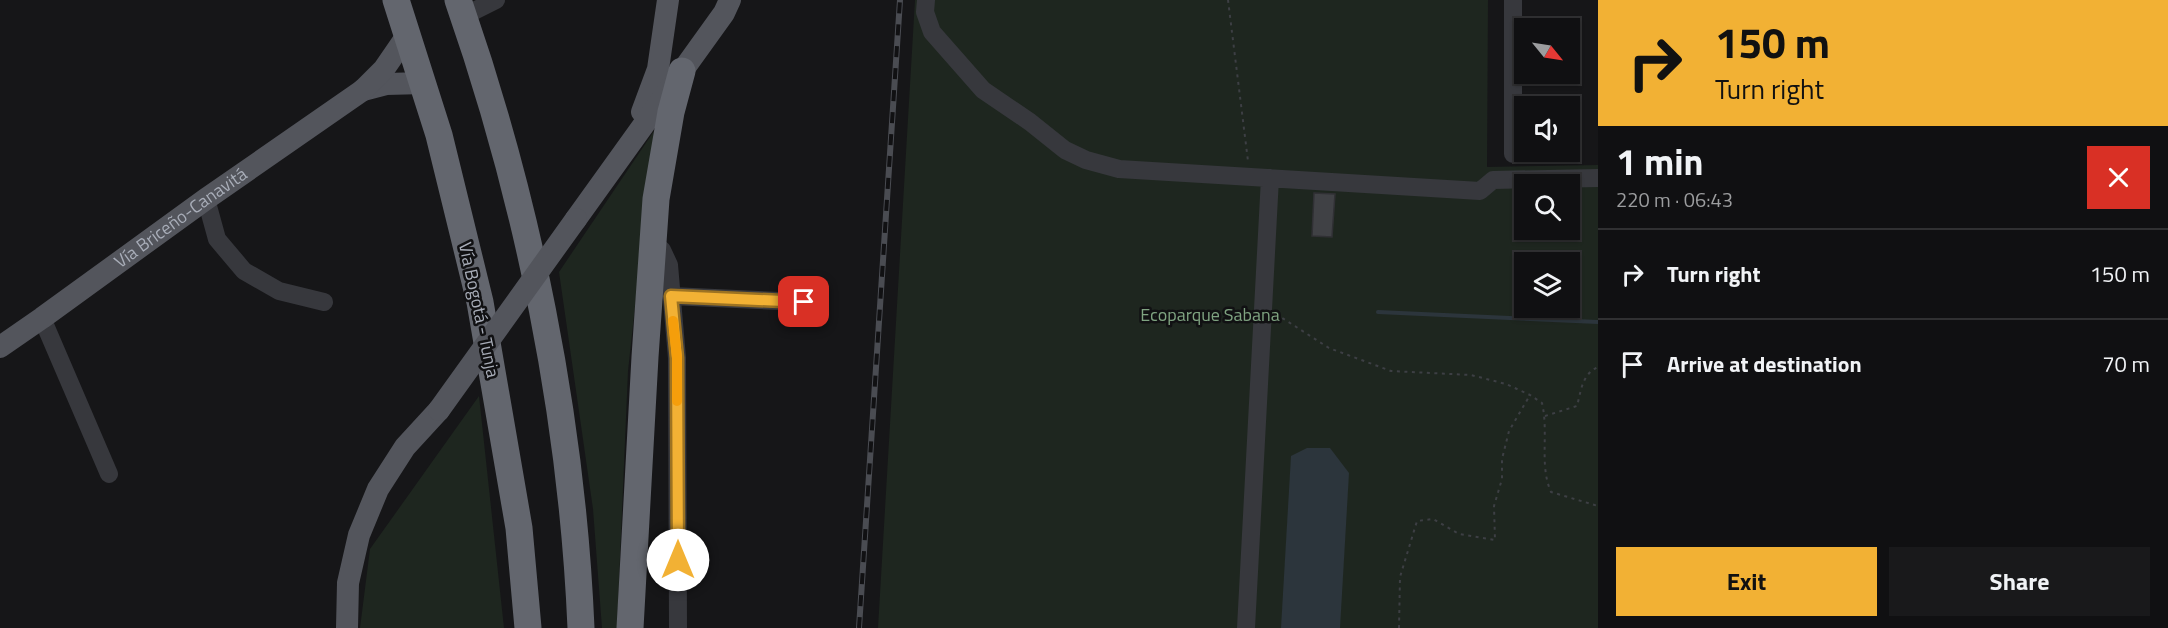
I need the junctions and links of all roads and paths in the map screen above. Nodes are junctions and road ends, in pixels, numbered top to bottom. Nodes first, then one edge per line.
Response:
1 (396, 0) edge
2 (496, 0) edge
3 (668, 0) edge
4 (730, 0) edge
5 (926, 0) edge
6 (1228, 0) edge
7 (1513, 0) edge
8 (461, 8) edge
9 (408, 34) junction
10 (682, 71) junction
11 (424, 82) junction
12 (363, 90) junction
13 (1513, 154) dead end
14 (618, 160) junction
15 (1249, 176) junction
16 (1270, 178) junction
17 (1598, 178) edge
18 (206, 199) junction
19 (652, 242) junction
20 (671, 296) junction
21 (324, 302) dead end
22 (804, 302) dead end
23 (1263, 306) junction
24 (42, 318) junction
25 (0, 347) edge
26 (1598, 367) edge
27 (1530, 395) junction
28 (1545, 416) junction
29 (109, 474) dead end
30 (1598, 506) edge
31 (346, 628) edge
32 (528, 628) edge
33 (581, 628) edge
34 (630, 628) edge
35 (678, 628) edge
36 (1246, 628) edge
37 (1399, 628) edge

1 - 9 highway, Vía Bogotá - Tunja
2 - 8 street
3 - 14 main road
4 - 10 main road
5 - 15 street
6 - 15 path
7 - 13 street
8 - 33 highway
9 - 11 highway, Vía Bogotá - Tunja
9 - 12 main road
10 - 14 main road
10 - 19 highway
11 - 12 main road
11 - 32 highway, Vía Bogotá - Tunja
12 - 18 main road, Vía Briceño-Canavitá
14 - 31 main road, bridge
15 - 16 street
16 - 17 street
16 - 23 street
18 - 21 street
18 - 24 main road, Vía Briceño-Canavitá
19 - 20 street
19 - 34 highway
20 - 22 street
20 - 35 street
23 - 27 path
23 - 36 street
24 - 25 main road, Vía Briceño-Canavitá
24 - 29 street
26 - 28 path
27 - 28 path
27 - 37 path
28 - 30 path

